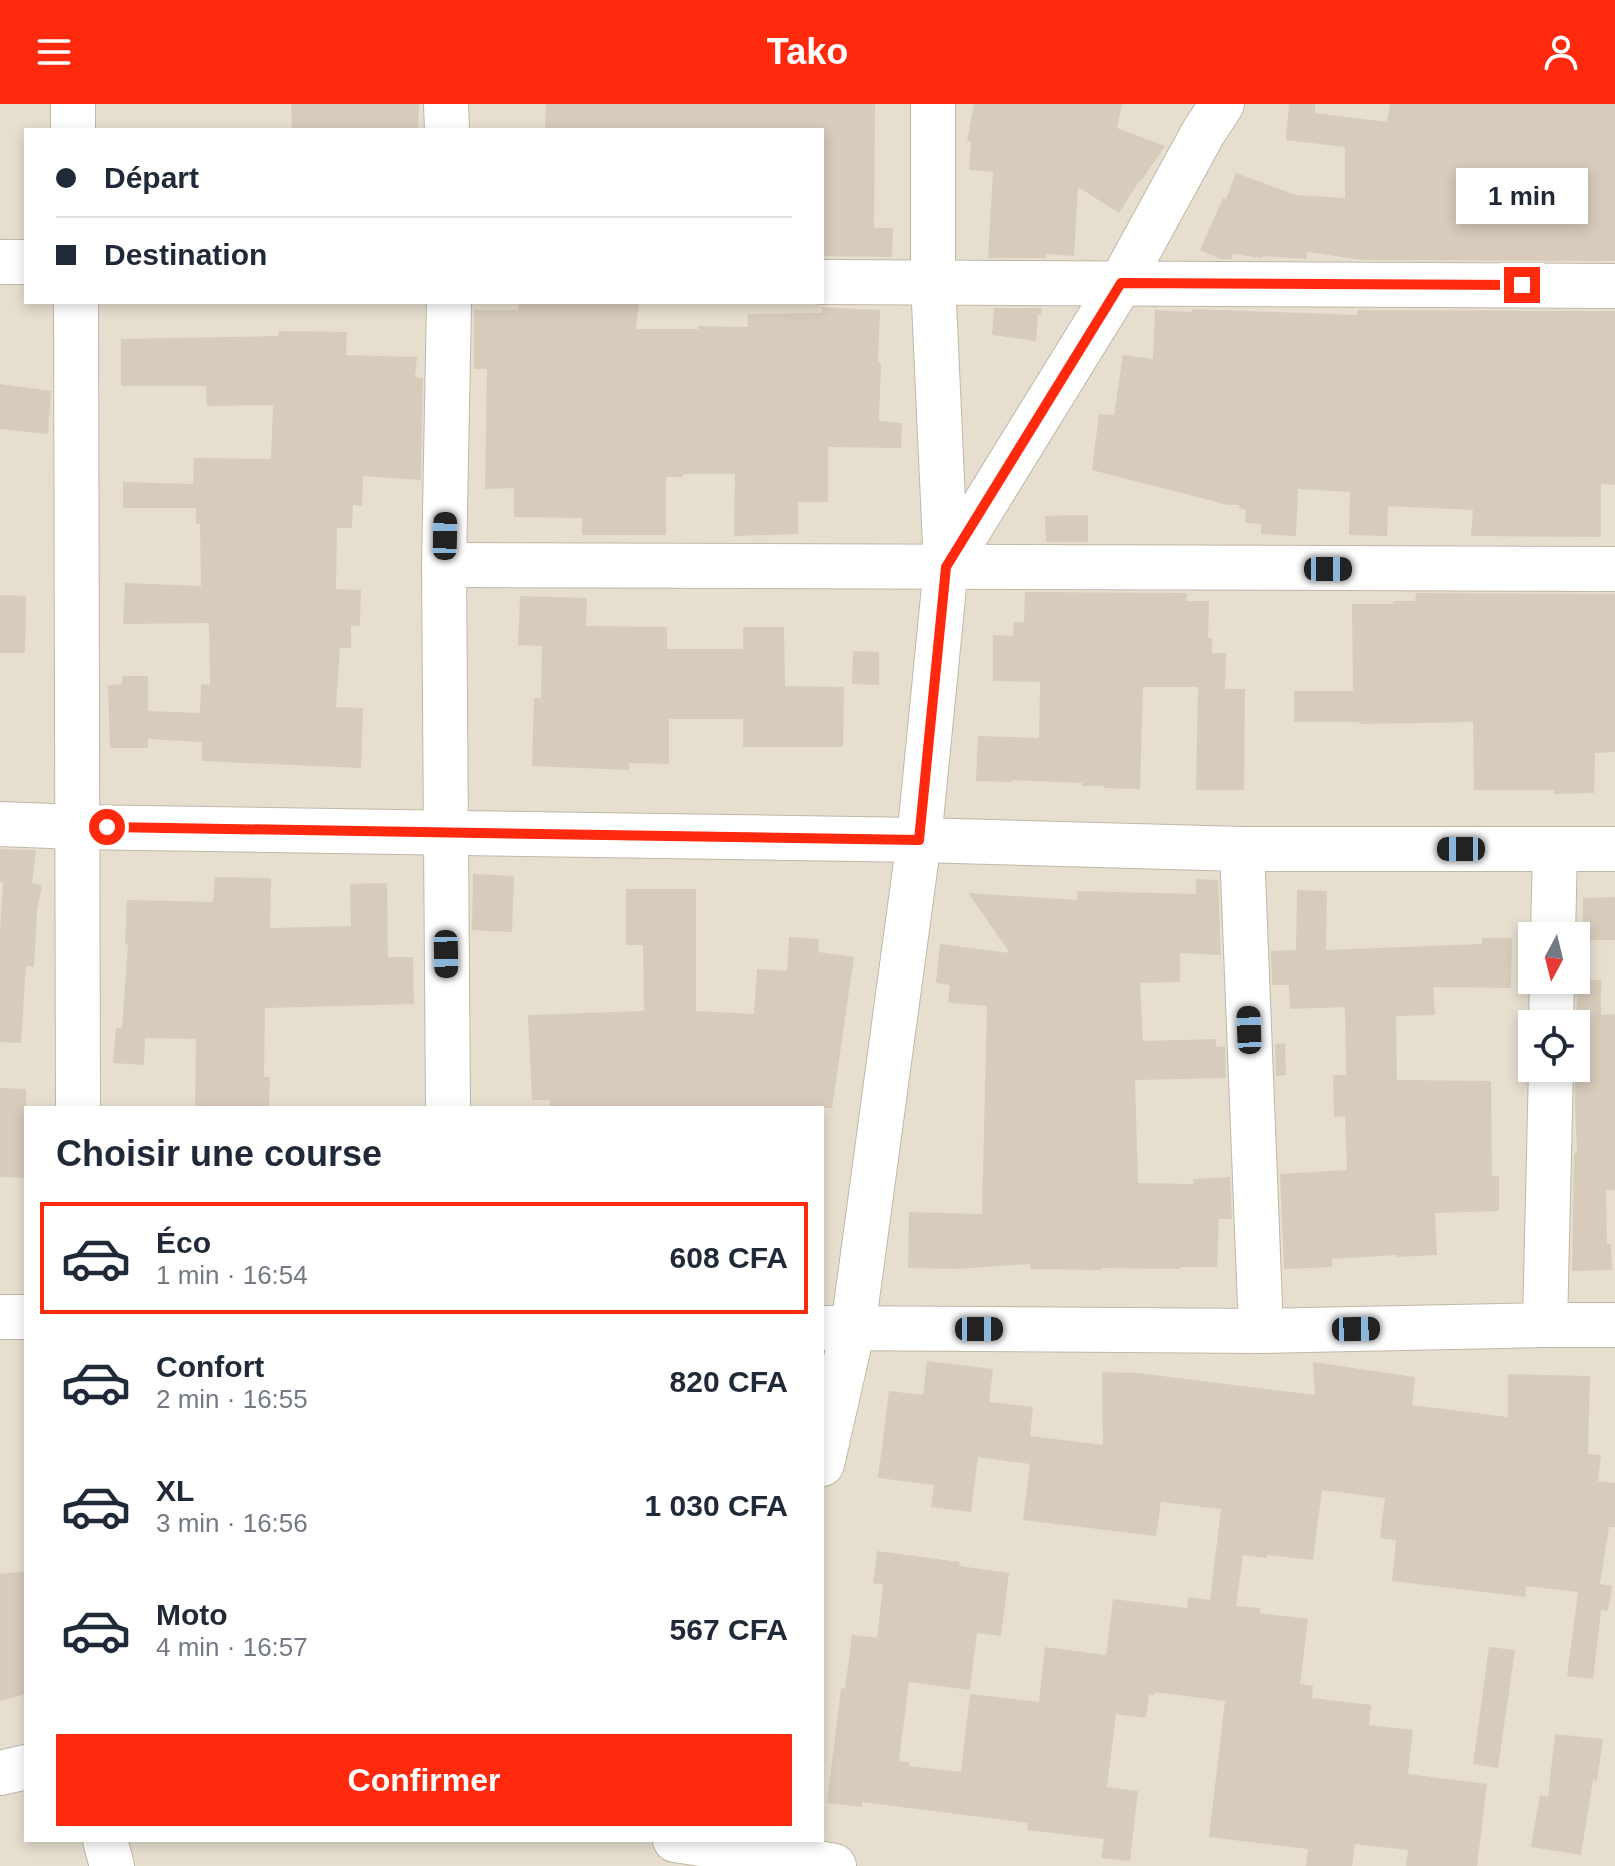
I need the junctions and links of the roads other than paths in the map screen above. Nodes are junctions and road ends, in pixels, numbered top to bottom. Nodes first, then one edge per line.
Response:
1 (73, 104) edge
2 (446, 104) edge
3 (933, 104) edge
4 (1222, 104) edge
5 (73, 128) edge
6 (447, 128) edge
7 (0, 262) edge
8 (24, 262) edge
9 (933, 281) junction
10 (824, 282) edge
11 (1121, 283) junction
12 (1615, 286) edge
13 (76, 304) edge
14 (449, 304) edge
15 (444, 565) junction
16 (946, 567) junction
17 (1615, 569) edge
18 (0, 824) edge
19 (76, 827) junction
20 (445, 832) junction
21 (919, 840) junction
22 (1242, 849) junction
23 (1555, 849) junction
24 (1615, 849) edge
25 (1553, 922) edge
26 (1551, 1082) edge
27 (78, 1106) edge
28 (448, 1106) edge
29 (0, 1317) edge
30 (24, 1317) edge
31 (1545, 1325) junction
32 (1615, 1325) edge
33 (838, 1328) edge
34 (1261, 1331) junction
35 (824, 1447) edge
36 (24, 1767) edge
37 (0, 1773) edge
38 (106, 1842) edge
39 (689, 1842) edge
40 (768, 1853) edge
41 (112, 1866) edge
42 (834, 1866) edge

1 - 5 street
2 - 6 street
3 - 9 street
4 - 11 street
7 - 8 street
9 - 10 street
9 - 11 street
9 - 16 street
11 - 12 street
11 - 16 street
13 - 19 street
14 - 15 street
15 - 16 street
15 - 20 street
16 - 17 street
16 - 21 street
18 - 19 street
19 - 20 street
19 - 27 street
20 - 21 street
20 - 28 street
21 - 22 street
21 - 33 street
22 - 23 street
22 - 34 street
23 - 24 street
23 - 25 street
26 - 31 street
29 - 30 street
31 - 32 street
31 - 34 street
33 - 34 street
33 - 35 street
36 - 37 street
38 - 41 street
39 - 40 street
40 - 42 street

